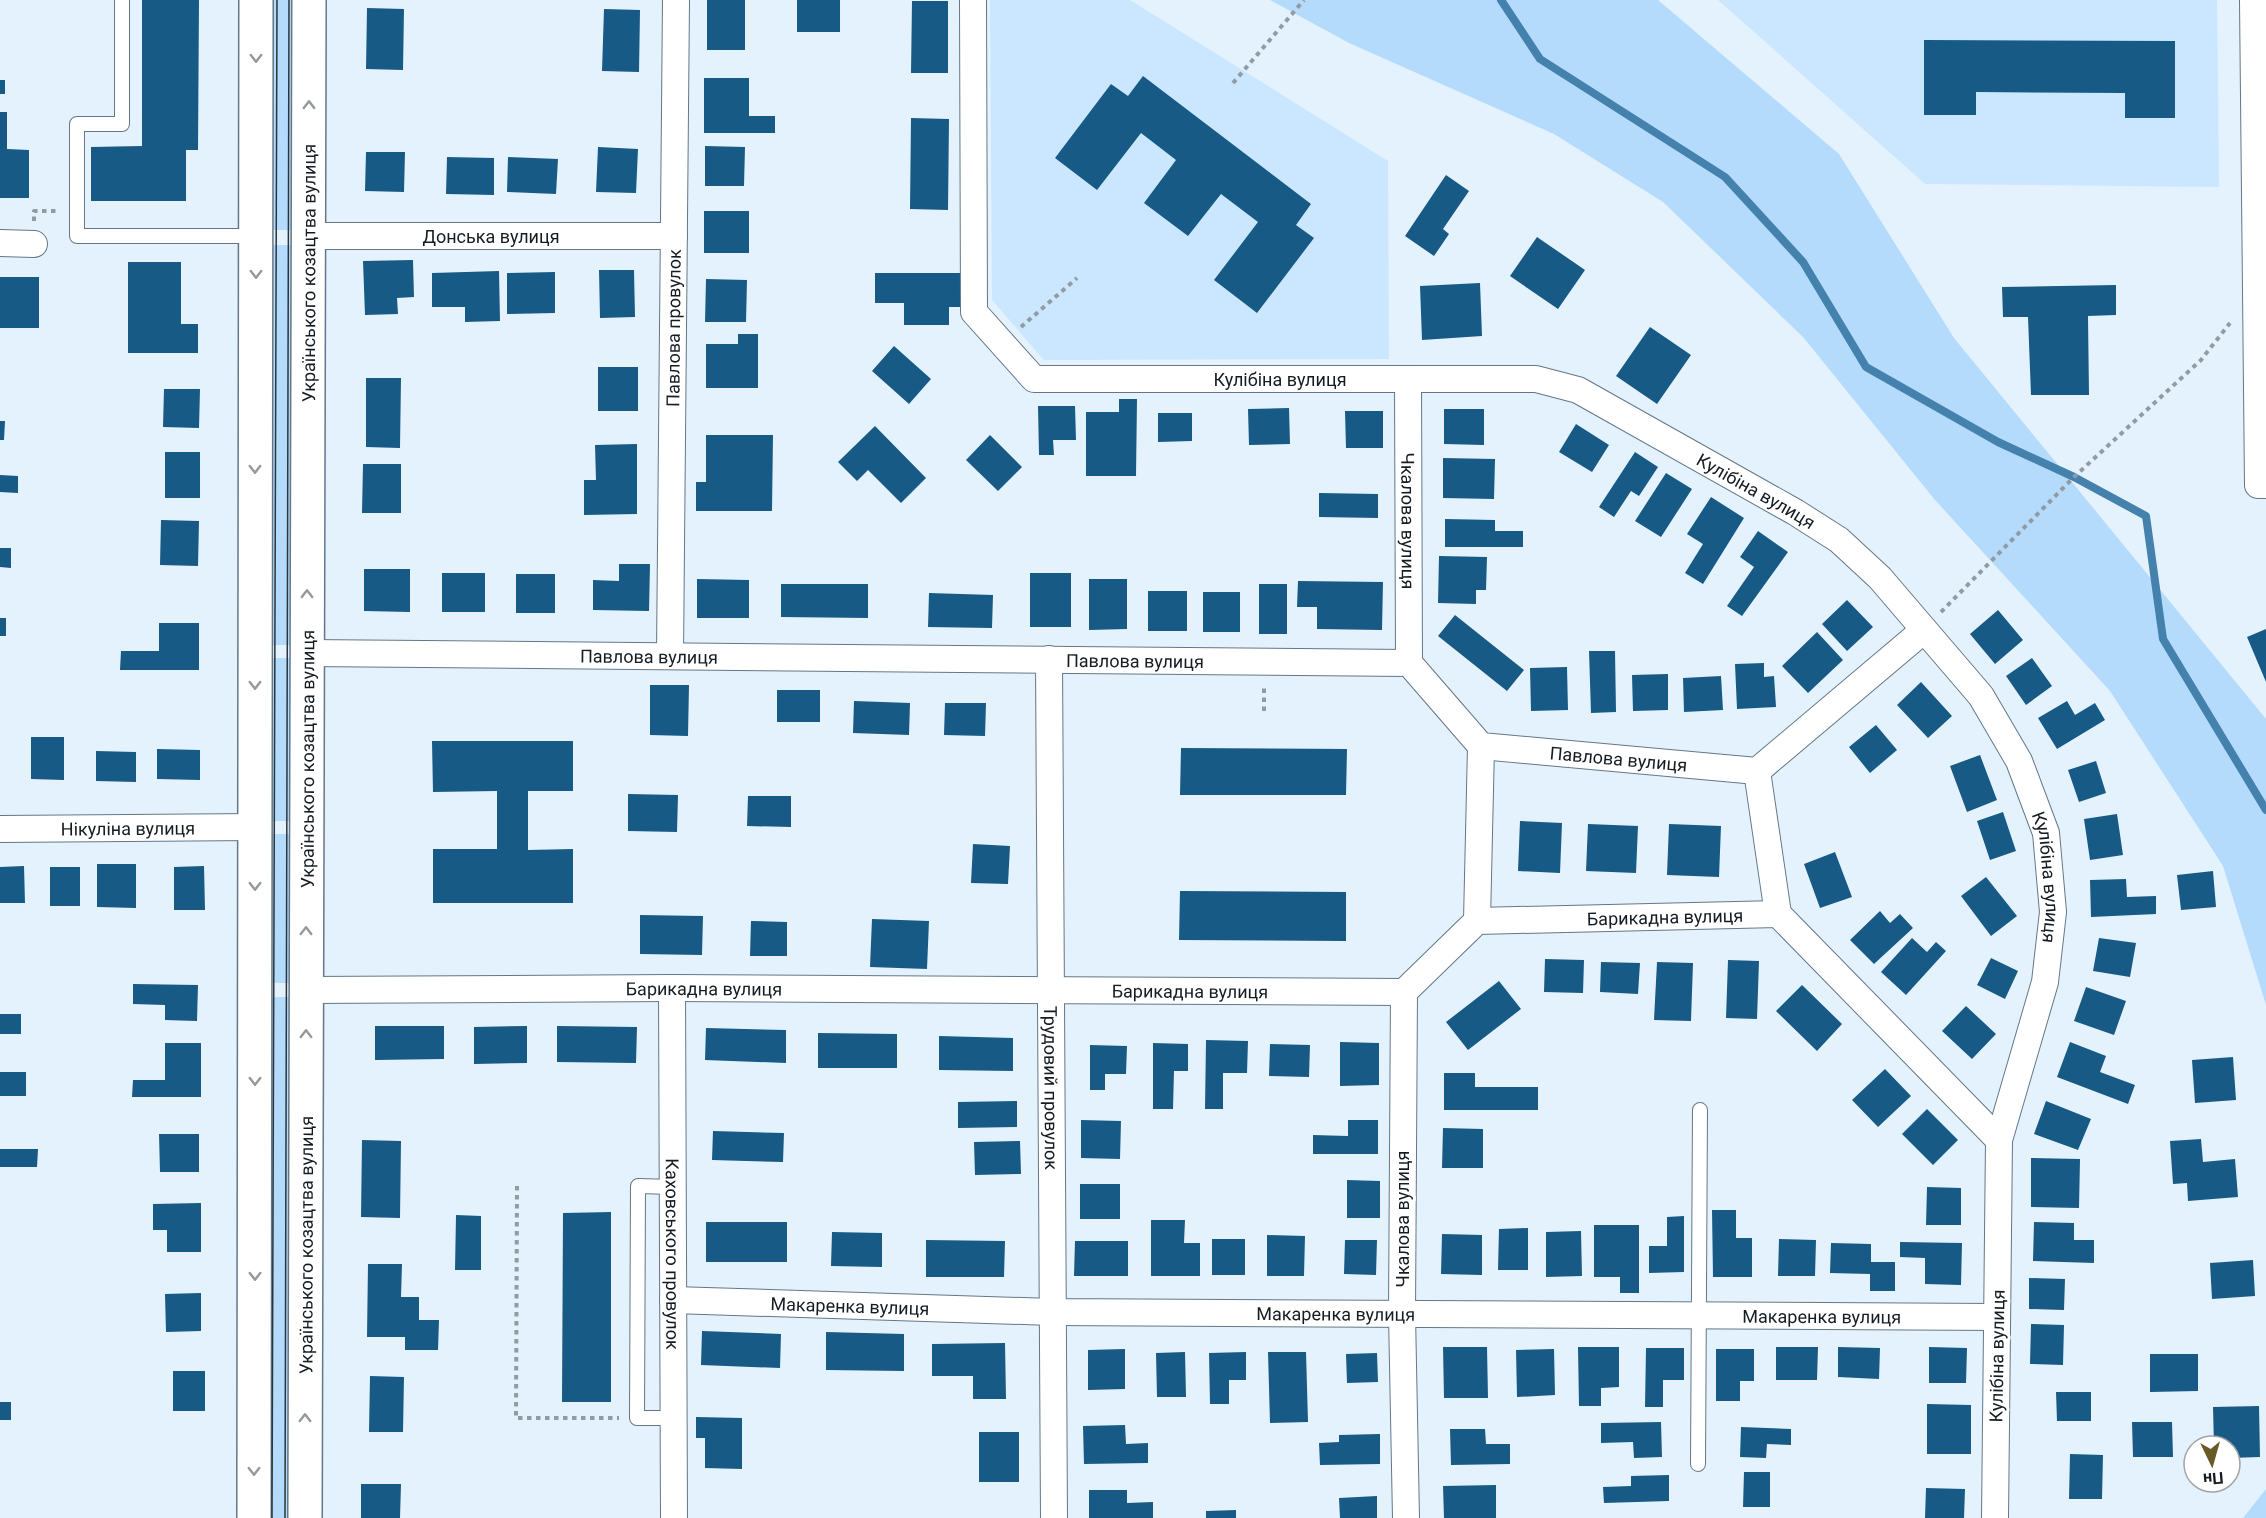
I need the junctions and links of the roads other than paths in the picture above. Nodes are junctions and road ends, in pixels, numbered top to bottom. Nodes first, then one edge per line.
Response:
1 (122, 0) edge
2 (256, 0) edge
3 (309, 0) edge
4 (676, 0) edge
5 (973, 0) edge
6 (2253, 0) edge
7 (256, 236) junction
8 (308, 236) junction
9 (674, 236) junction
10 (0, 243) edge
11 (34, 244) dead end
12 (2261, 326) edge
13 (1408, 379) junction
14 (2266, 485) edge
15 (1924, 630) junction
16 (255, 652) junction
17 (307, 653) junction
18 (670, 656) junction
19 (1049, 659) junction
20 (1409, 663) junction
21 (1481, 746) junction
22 (1757, 771) junction
23 (255, 828) junction
24 (0, 829) edge
25 (1778, 914) junction
26 (1477, 921) junction
27 (672, 988) junction
28 (255, 989) junction
29 (306, 990) junction
30 (1049, 992) junction
31 (1404, 992) junction
32 (1700, 1110) dead end
33 (1999, 1140) junction
34 (673, 1187) junction
35 (673, 1300) junction
36 (1052, 1312) junction
37 (1402, 1314) junction
38 (1699, 1316) junction
39 (1997, 1317) junction
40 (673, 1418) junction
41 (1698, 1464) dead end
42 (254, 1518) edge
43 (305, 1518) edge
44 (674, 1518) edge
45 (1054, 1518) edge
46 (1406, 1518) edge
47 (1995, 1518) edge

1 - 7 lane
2 -> 7 street
8 -> 3 street, Українського козацтва вулиця
4 - 9 street, Павлова провулок
5 - 13 street, Кулібіна вулиця
6 - 12 street
7 -> 16 street
8 - 9 street, Донська вулиця
17 -> 8 street, Українського козацтва вулиця
9 - 18 street, Павлова провулок
10 - 11 street
12 - 14 street
13 - 15 street, Кулібіна вулиця
13 - 20 street, Чкалова вулиця
15 - 22 street
15 - 33 street, Кулібіна вулиця
16 - 17 street, Павлова вулиця
16 -> 23 street
17 - 18 street, Павлова вулиця
29 -> 17 street, Українського козацтва вулиця
18 - 19 street, Павлова вулиця
19 - 20 street, Павлова вулиця
19 - 30 street, Трудовий провулок
20 - 21 street
21 - 22 street, Павлова вулиця
21 - 26 street
22 - 25 street
23 - 24 street, Нікуліна вулиця
23 -> 28 street
25 - 26 street, Барикадна вулиця
25 - 33 street
26 - 31 street
27 - 29 street, Барикадна вулиця
27 - 30 street, Барикадна вулиця
27 - 34 street, Каховського провулок
28 - 29 street, Барикадна вулиця
28 -> 42 street
43 -> 29 street, Українського козацтва вулиця
30 - 31 street, Барикадна вулиця
30 - 36 street, Трудовий провулок
31 - 37 street, Чкалова вулиця
32 - 38 lane
33 - 39 street, Кулібіна вулиця
34 - 35 street, Каховського провулок
34 - 40 lane
35 - 36 street, Макаренка вулиця
35 - 40 street, Каховського провулок
36 - 37 street, Макаренка вулиця
36 - 45 street, Трудовий провулок
37 - 38 street, Макаренка вулиця
37 - 46 street, Чкалова вулиця
38 - 39 street, Макаренка вулиця
38 - 41 lane
39 - 47 street, Кулібіна вулиця
40 - 44 street, Каховського провулок

